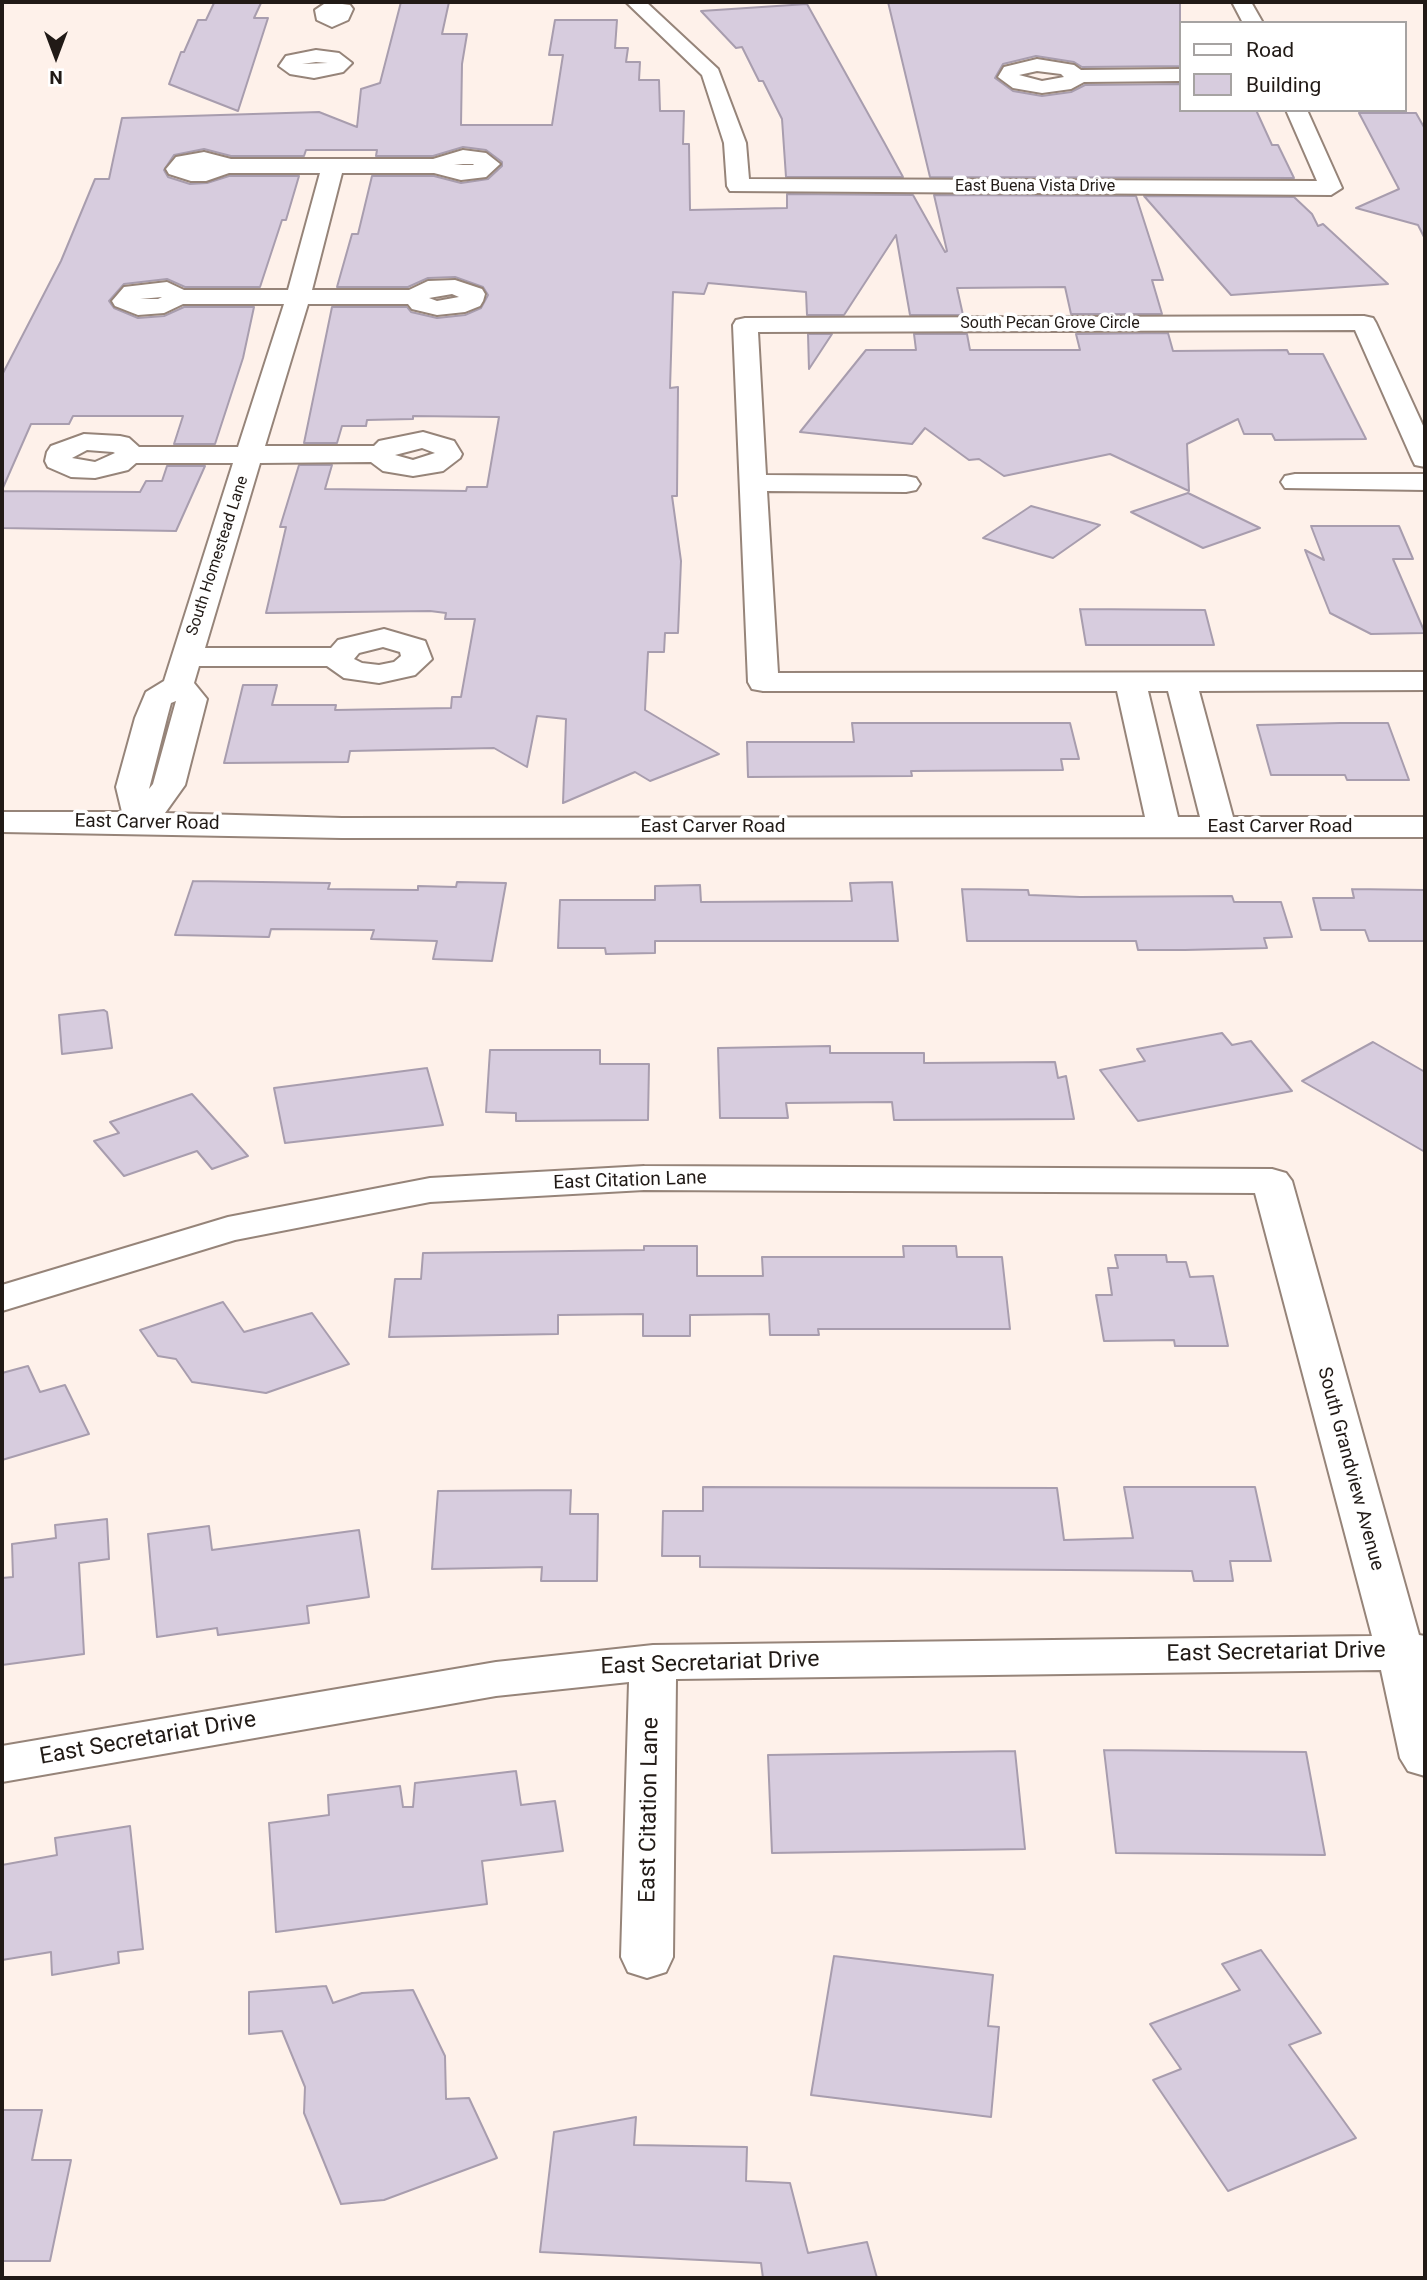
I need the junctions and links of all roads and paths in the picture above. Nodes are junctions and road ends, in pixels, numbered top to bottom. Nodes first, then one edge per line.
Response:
1 (635, 2) edge
2 (1242, 2) edge
3 (335, 9) edge
4 (1252, 21) edge
5 (321, 56) dead end
6 (1178, 75) edge
7 (1076, 76) dead end
8 (1297, 112) edge
9 (226, 166) dead end
10 (333, 166) junction
11 (439, 166) dead end
12 (178, 298) dead end
13 (299, 298) junction
14 (415, 298) dead end
15 (381, 454) dead end
16 (129, 455) dead end
17 (250, 455) junction
18 (1425, 459) edge
19 (1294, 482) dead end
20 (1425, 482) edge
21 (753, 483) junction
22 (906, 484) dead end
23 (339, 657) dead end
24 (182, 671) junction
25 (1130, 681) junction
26 (1181, 681) junction
27 (1425, 681) edge
28 (1147, 752) junction
29 (1200, 752) junction
30 (2, 822) edge
31 (141, 822) junction
32 (1164, 827) junction
33 (1220, 827) junction
34 (1425, 827) edge
35 (1272, 1181) joint
36 (2, 1298) edge
37 (1412, 1651) edge
38 (653, 1662) junction
39 (1425, 1758) edge
40 (2, 1764) edge
41 (647, 1957) dead end

1 - 8 street, East Buena Vista Drive
2 - 4 street
3 - 5 street
6 - 7 street
9 - 10 street
10 - 11 street
10 - 13 street, South Homestead Lane
12 - 13 street
13 - 14 street
13 - 17 street, South Homestead Lane
15 - 17 street, South Homestead Lane
16 - 17 street, South Homestead Lane
17 - 24 street, South Homestead Lane
18 - 21 street, South Pecan Grove Circle
19 - 20 street
21 - 22 street
21 - 25 street, South Pecan Grove Circle
23 - 24 street, South Homestead Lane
24 - 31 street
25 - 26 street, South Pecan Grove Circle
25 - 28 street
26 - 27 street, South Pecan Grove Circle
26 - 29 street
28 - 29 street
28 - 32 street
29 - 33 street
30 - 31 street, East Carver Road
31 - 32 street, East Carver Road
32 - 33 street, East Carver Road
33 - 34 street, East Carver Road
35 - 36 street, East Citation Lane
35 - 37 street, South Grandview Avenue
37 - 38 street, East Secretariat Drive
37 - 39 street, South Grandview Avenue
38 - 40 street, East Secretariat Drive
38 - 41 street, East Citation Lane

